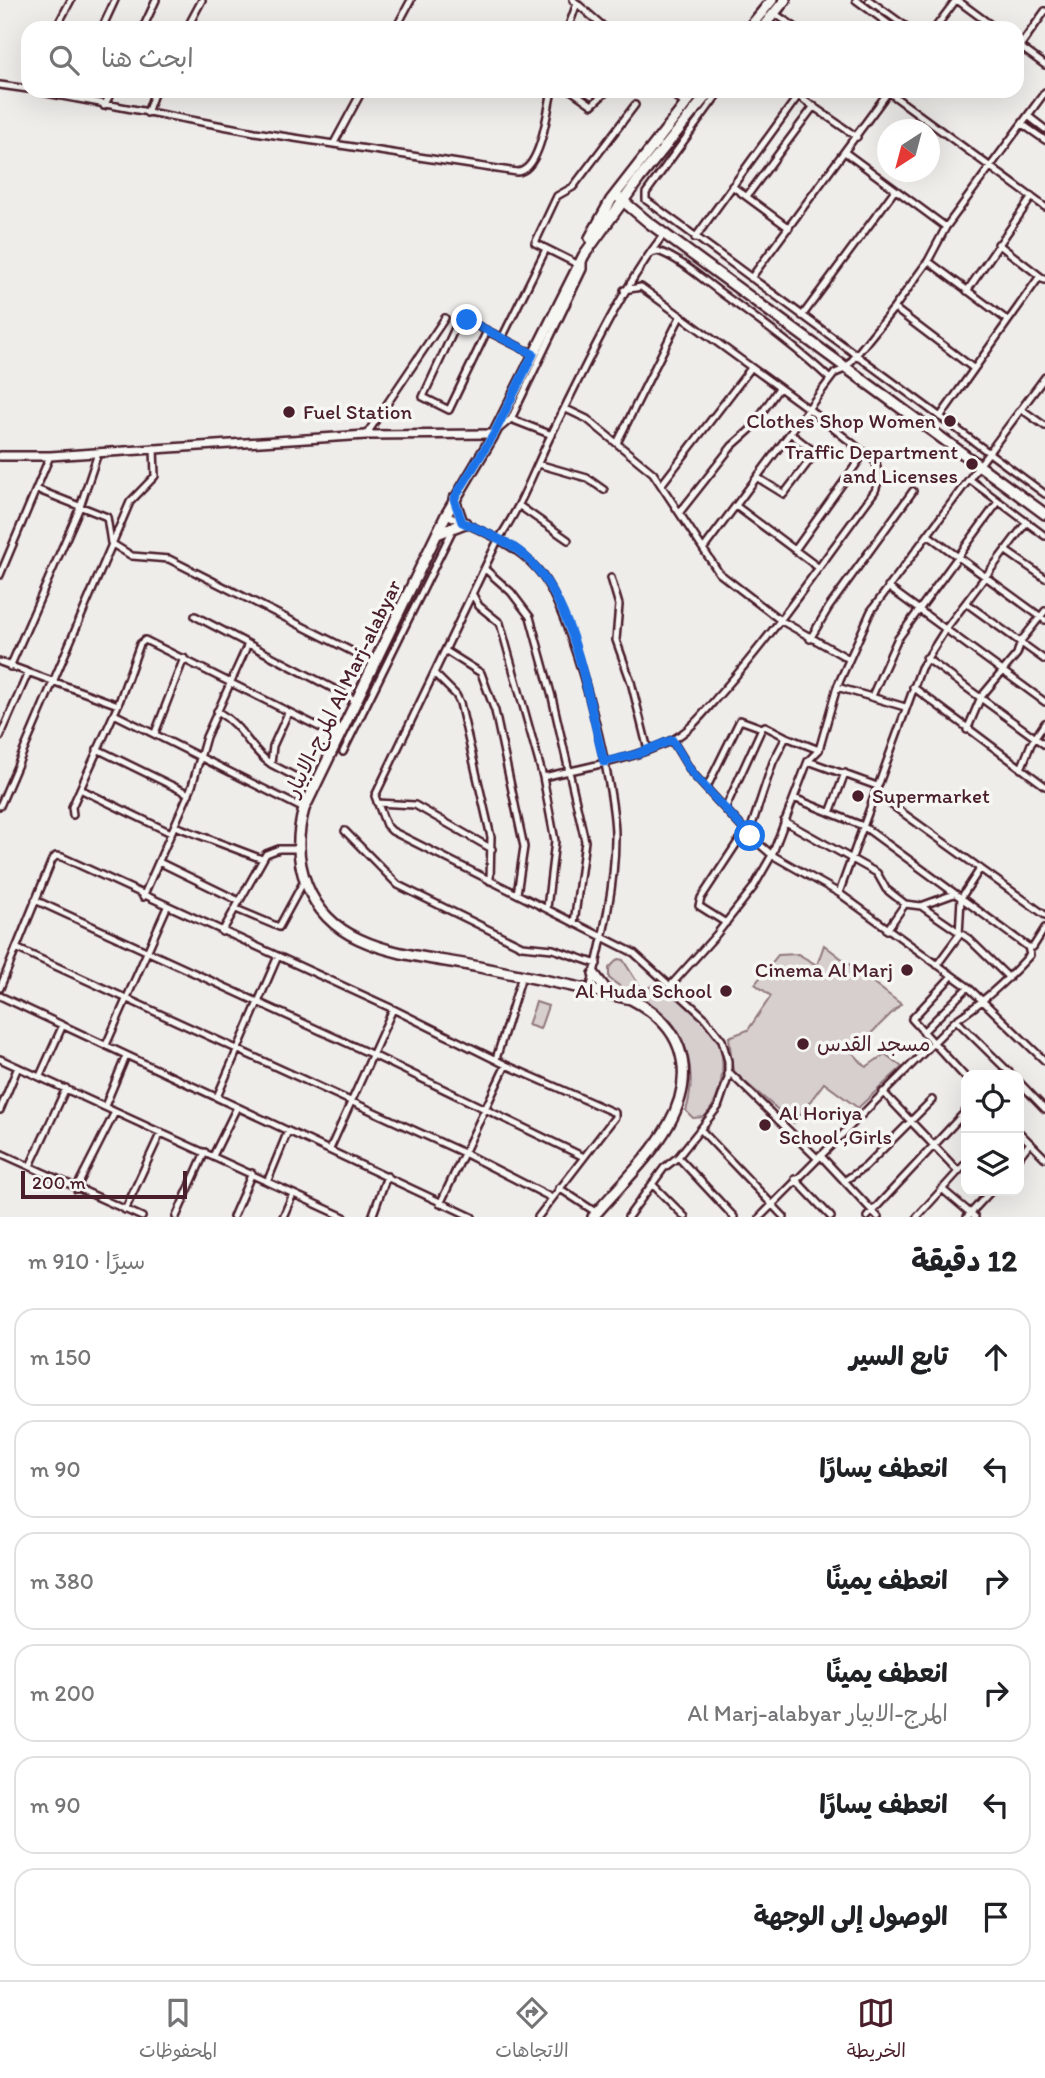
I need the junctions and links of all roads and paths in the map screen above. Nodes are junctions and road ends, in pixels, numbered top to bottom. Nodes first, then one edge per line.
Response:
1 (71, 0) edge
2 (115, 0) edge
3 (156, 0) edge
4 (202, 0) edge
5 (411, 0) edge
6 (772, 0) edge
7 (785, 0) edge
8 (856, 0) edge
9 (869, 0) edge
10 (956, 0) edge
11 (574, 3) edge
12 (1045, 11) edge
13 (774, 13) junction
14 (587, 15) junction
15 (573, 18) junction
16 (60, 21) edge
17 (105, 21) edge
18 (146, 21) edge
19 (191, 21) edge
20 (400, 21) edge
21 (572, 21) edge
22 (596, 21) edge
23 (755, 21) edge
24 (768, 21) edge
25 (786, 21) edge
26 (884, 21) edge
27 (898, 21) edge
28 (940, 21) edge
29 (985, 21) edge
30 (1024, 37) edge
31 (1024, 49) edge
32 (1045, 65) edge
33 (0, 85) edge
34 (21, 87) edge
35 (1045, 93) edge
36 (67, 98) edge
37 (108, 98) edge
38 (152, 98) edge
39 (358, 98) edge
40 (550, 98) edge
41 (582, 98) edge
42 (600, 98) edge
43 (677, 98) edge
44 (688, 98) edge
45 (704, 98) edge
46 (715, 98) edge
47 (797, 98) edge
48 (801, 98) edge
49 (883, 98) edge
50 (897, 98) edge
51 (685, 104) junction
52 (635, 105) dead end
53 (104, 106) junction
54 (814, 106) junction
55 (147, 113) junction
56 (1028, 116) junction
57 (1022, 124) junction
58 (1045, 129) edge
59 (857, 137) junction
60 (1045, 140) edge
61 (334, 143) junction
62 (846, 153) junction
63 (990, 168) junction
64 (732, 186) junction
65 (631, 190) junction
66 (895, 190) junction
67 (747, 196) junction
68 (1032, 197) junction
69 (617, 201) junction
70 (1045, 207) edge
71 (631, 211) junction
72 (612, 216) junction
73 (946, 226) junction
74 (789, 228) junction
75 (664, 234) junction
76 (695, 238) junction
77 (998, 244) junction
78 (546, 249) junction
79 (648, 254) junction
80 (582, 259) junction
81 (928, 261) junction
82 (636, 271) junction
83 (751, 278) junction
84 (1042, 278) edge
85 (640, 287) junction
86 (624, 290) junction
87 (967, 291) junction
88 (894, 308) junction
89 (802, 316) junction
90 (680, 317) junction
91 (445, 318) dead end
92 (1007, 320) junction
93 (487, 331) junction
94 (502, 338) junction
95 (533, 354) junction
96 (856, 356) junction
97 (751, 368) junction
98 (974, 368) junction
99 (845, 369) junction
100 (1045, 377) edge
101 (830, 379) junction
102 (779, 388) junction
103 (566, 409) junction
104 (1021, 409) junction
105 (810, 410) junction
106 (940, 417) junction
107 (511, 419) junction
108 (1045, 426) edge
109 (790, 433) junction
110 (494, 434) junction
111 (366, 435) junction
112 (551, 435) junction
113 (617, 443) junction
114 (154, 449) junction
115 (865, 452) junction
116 (98, 453) junction
117 (989, 453) junction
118 (0, 456) edge
119 (50, 456) junction
120 (538, 464) junction
121 (979, 465) junction
122 (758, 478) junction
123 (969, 479) junction
124 (662, 484) junction
125 (36, 489) junction
126 (604, 491) dead end
127 (913, 491) dead end
128 (1045, 494) edge
129 (454, 499) junction
130 (998, 502) junction
131 (736, 506) junction
132 (80, 507) junction
133 (521, 507) junction
134 (680, 512) junction
135 (1045, 514) edge
136 (446, 515) junction
137 (1026, 523) junction
138 (460, 524) junction
139 (437, 534) junction
140 (928, 535) junction
141 (1045, 536) edge
142 (498, 540) junction
143 (568, 540) dead end
144 (111, 543) junction
145 (704, 548) junction
146 (795, 550) junction
147 (1006, 551) junction
148 (956, 556) junction
149 (818, 568) junction
150 (485, 569) junction
151 (0, 575) edge
152 (611, 578) dead end
153 (986, 578) junction
154 (1045, 578) edge
155 (888, 587) junction
156 (473, 595) junction
157 (966, 603) junction
158 (919, 610) junction
159 (195, 616) dead end
160 (1044, 616) edge
161 (780, 620) junction
162 (945, 630) junction
163 (390, 633) junction
164 (400, 638) junction
165 (810, 639) junction
166 (1021, 642) junction
167 (248, 644) junction
168 (446, 651) junction
169 (184, 658) junction
170 (926, 658) junction
171 (849, 659) junction
172 (1045, 660) edge
173 (0, 662) edge
174 (375, 663) junction
175 (10, 667) junction
176 (1000, 670) junction
177 (28, 673) junction
178 (434, 673) junction
179 (53, 681) junction
180 (230, 682) junction
181 (837, 687) junction
182 (913, 687) junction
183 (872, 696) junction
184 (981, 697) junction
185 (355, 700) junction
186 (1045, 702) edge
187 (118, 705) junction
188 (905, 707) junction
189 (218, 711) junction
190 (288, 713) junction
191 (114, 714) junction
192 (1045, 723) edge
193 (762, 728) junction
194 (967, 730) junction
195 (156, 733) junction
196 (0, 737) edge
197 (339, 737) junction
198 (786, 737) junction
199 (1035, 738) junction
200 (672, 740) junction
201 (1045, 745) edge
202 (97, 749) junction
203 (648, 750) junction
204 (819, 750) junction
205 (343, 752) dead end
206 (198, 755) junction
207 (808, 761) junction
208 (604, 762) junction
209 (271, 764) junction
210 (1021, 769) junction
211 (569, 770) junction
212 (845, 773) junction
213 (542, 777) junction
214 (1045, 786) edge
215 (315, 787) junction
216 (707, 787) junction
217 (80, 789) junction
218 (876, 790) junction
219 (189, 794) junction
220 (794, 799) junction
221 (377, 803) junction
222 (0, 806) edge
223 (304, 809) junction
224 (725, 809) junction
225 (830, 813) junction
226 (73, 815) dead end
227 (784, 821) junction
228 (175, 826) junction
229 (863, 826) junction
230 (345, 831) dead end
231 (172, 833) junction
232 (749, 834) junction
233 (298, 849) junction
234 (492, 849) junction
235 (772, 855) junction
236 (853, 857) junction
237 (262, 859) junction
238 (159, 862) junction
239 (980, 869) junction
240 (304, 881) junction
241 (490, 881) junction
242 (839, 893) junction
243 (517, 894) junction
244 (954, 894) junction
245 (143, 897) junction
246 (961, 898) junction
247 (35, 900) junction
248 (239, 901) junction
249 (905, 905) junction
250 (921, 906) junction
251 (167, 907) junction
252 (547, 908) junction
253 (236, 909) junction
254 (1045, 915) edge
255 (574, 923) junction
256 (726, 923) junction
257 (1045, 928) edge
258 (887, 930) junction
259 (222, 932) junction
260 (960, 932) junction
261 (604, 937) junction
262 (1028, 947) junction
263 (16, 948) junction
264 (148, 951) junction
265 (278, 956) junction
266 (937, 965) junction
267 (595, 970) junction
268 (522, 976) junction
269 (952, 976) junction
270 (1009, 978) junction
271 (671, 985) junction
272 (573, 987) junction
273 (968, 987) junction
274 (0, 988) edge
275 (590, 990) junction
276 (611, 995) junction
277 (0, 996) edge
278 (128, 997) junction
279 (985, 1001) junction
280 (257, 1002) junction
281 (393, 1009) junction
282 (956, 1020) junction
283 (62, 1027) junction
284 (923, 1032) junction
285 (933, 1042) junction
286 (106, 1045) junction
287 (237, 1048) junction
288 (371, 1054) junction
289 (126, 1056) junction
290 (0, 1059) edge
291 (496, 1059) junction
292 (1045, 1061) edge
293 (506, 1065) junction
294 (18, 1067) junction
295 (1007, 1070) edge
296 (729, 1072) junction
297 (961, 1073) edge
298 (40, 1076) junction
299 (1024, 1087) edge
300 (66, 1088) junction
301 (883, 1092) junction
302 (217, 1097) junction
303 (933, 1100) dead end
304 (350, 1102) junction
305 (105, 1106) junction
306 (237, 1107) junction
307 (487, 1109) junction
308 (1045, 1109) edge
309 (0, 1110) edge
310 (116, 1112) junction
311 (961, 1116) edge
312 (910, 1122) junction
313 (701, 1130) junction
314 (288, 1131) junction
315 (161, 1132) junction
316 (1020, 1133) edge
317 (1030, 1143) junction
318 (934, 1146) junction
319 (330, 1150) junction
320 (1024, 1151) edge
321 (0, 1153) edge
322 (205, 1153) junction
323 (466, 1154) junction
324 (213, 1156) junction
325 (818, 1156) junction
326 (584, 1157) junction
327 (678, 1157) junction
328 (1045, 1158) edge
329 (30, 1166) junction
330 (961, 1168) edge
331 (958, 1171) junction
332 (252, 1173) junction
333 (387, 1176) junction
334 (795, 1179) junction
335 (268, 1180) junction
336 (844, 1181) junction
337 (652, 1184) junction
338 (559, 1188) junction
339 (76, 1189) junction
340 (942, 1189) junction
341 (293, 1194) junction
342 (987, 1196) edge
343 (552, 1198) junction
344 (440, 1204) junction
345 (772, 1204) junction
346 (125, 1210) junction
347 (679, 1211) junction
348 (870, 1214) edge
349 (595, 1215) edge
350 (342, 1216) edge
351 (971, 1216) edge
352 (142, 1217) edge
353 (176, 1217) edge
354 (233, 1217) edge
355 (283, 1217) edge
356 (372, 1217) edge
357 (472, 1217) edge
358 (538, 1217) edge
359 (628, 1217) edge
360 (673, 1217) edge
361 (685, 1217) edge
362 (734, 1217) edge
363 (760, 1217) edge
364 (784, 1217) edge
365 (831, 1217) edge
366 (878, 1217) edge
367 (916, 1217) edge

1 - 16 street
2 - 17 street
3 - 18 street
4 - 19 street
5 - 20 street
6 - 23 main road
7 - 13 main road
8 - 26 street
9 - 27 street
10 - 28 street
10 - 29 street
11 - 14 street
11 - 15 street
12 - 30 street
13 - 24 main road
13 - 25 street
14 - 15 street
14 - 22 street
15 - 21 street
31 - 32 street
33 - 34 street
35 - 56 street
36 - 53 street
37 - 53 street
38 - 55 street
39 - 61 street
40 - 61 street
41 - 42 street
43 - 51 street
44 - 51 main road, المرج-الابيار Al Marj-alabyar
45 - 65 main road, المرج-الابيار Al Marj-alabyar
46 - 76 street
47 - 64 street
48 - 54 street
49 - 59 street
50 - 63 street
51 - 69 main road, المرج-الابيار Al Marj-alabyar
52 - 78 street
53 - 55 street
54 - 59 street
54 - 67 street
55 - 61 street
56 - 57 street
56 - 58 street
57 - 60 street
57 - 63 street
59 - 62 street
62 - 66 street
62 - 74 street
63 - 68 street
63 - 73 street
64 - 67 street
64 - 76 street
65 - 69 main road, المرج-الابيار Al Marj-alabyar
65 - 71 main road
66 - 73 street
66 - 89 street
67 - 74 street
68 - 70 street
68 - 77 street
69 - 71 main road
69 - 72 main road, المرج-الابيار Al Marj-alabyar
69 - 80 main road, المرج-الابيار Al Marj-alabyar
71 - 72 main road
71 - 75 main road
72 - 80 main road, المرج-الابيار Al Marj-alabyar
73 - 81 street
74 - 83 street
75 - 79 street
75 - 99 main road
76 - 83 street
77 - 84 street
77 - 87 street
78 - 80 street
78 - 94 street
79 - 82 street
79 - 101 street
80 - 95 main road, المرج-الابيار Al Marj-alabyar
80 - 107 street
81 - 87 street
81 - 88 street
82 - 85 street
82 - 86 street
83 - 89 street
84 - 92 street
85 - 86 street
85 - 90 street
86 - 103 street
87 - 92 street
88 - 96 street
88 - 98 street
89 - 96 street
90 - 97 street
90 - 113 street
91 - 111 street
92 - 98 street
93 - 93 street
93 - 94 street
94 - 95 street
95 - 110 main road, المرج-الابيار Al Marj-alabyar
96 - 99 street
96 - 106 street
97 - 102 street
97 - 124 street
98 - 106 street
99 - 101 street
99 - 121 main road
100 - 104 street
101 - 105 street
102 - 105 street
102 - 134 street
103 - 112 street
103 - 113 street
104 - 108 street
104 - 117 street
105 - 109 street
105 - 115 street
106 - 117 street
107 - 110 street
107 - 112 street
109 - 122 street
109 - 122 street
110 - 111 street
110 - 129 main road, المرج-الابيار Al Marj-alabyar
111 - 114 street
112 - 120 street
113 - 124 street
114 - 116 street
114 - 144 street
115 - 146 street
115 - 149 street
116 - 119 street
116 - 132 street
117 - 121 street
117 - 128 street
118 - 119 street
119 - 125 street
120 - 126 street
120 - 133 street
121 - 123 street
121 - 135 main road
122 - 131 street
123 - 130 street
123 - 140 street
124 - 134 street
125 - 132 street
125 - 151 street
127 - 165 street
129 - 136 main road, المرج-الابيار Al Marj-alabyar
129 - 138 main road
130 - 137 street
130 - 148 street
131 - 145 street
131 - 146 street
132 - 144 street
132 - 175 street
133 - 142 street
133 - 143 street
134 - 145 street
136 - 138 street
136 - 139 main road, المرج-الابيار Al Marj-alabyar
137 - 141 street
137 - 147 street
138 - 139 main road
138 - 142 street
138 - 164 street
139 - 163 main road, المرج-الابيار Al Marj-alabyar
140 - 148 street
140 - 155 street
142 - 150 street
142 - 208 street
144 - 174 street
144 - 179 street
145 - 161 street
146 - 149 street
147 - 153 street
147 - 154 street
148 - 153 street
148 - 158 street
149 - 161 street
150 - 156 street
150 - 211 street
152 - 203 street
153 - 157 street
153 - 160 street
155 - 158 street
155 - 171 street
156 - 168 street
156 - 213 street
157 - 162 street
157 - 166 street
158 - 162 street
158 - 183 street
159 - 167 street
160 - 166 street
161 - 165 street
161 - 200 street
162 - 170 street
162 - 176 street
163 - 164 street
163 - 174 main road, المرج-الابيار Al Marj-alabyar
164 - 205 street
165 - 171 street
166 - 172 street
166 - 176 street
167 - 180 street
167 - 185 street
168 - 178 street
168 - 243 street
169 - 180 street
169 - 187 street
169 - 195 street
170 - 182 street
170 - 184 street
171 - 181 street
173 - 175 street
174 - 185 main road, المرج-الابيار Al Marj-alabyar
175 - 177 street
176 - 184 street
176 - 186 street
177 - 179 street
177 - 196 street
178 - 221 street
178 - 234 street
179 - 187 street
179 - 222 street
180 - 189 street
180 - 190 street
181 - 183 street
181 - 204 street
182 - 188 street
182 - 194 street
183 - 188 street
184 - 194 street
184 - 199 street
185 - 197 main road, المرج-الابيار Al Marj-alabyar
187 - 191 street
188 - 218 street
189 - 206 street
189 - 209 street
190 - 197 street
190 - 209 street
191 - 195 street
191 - 202 street
192 - 199 street
193 - 198 street
193 - 216 street
193 - 224 street
194 - 210 street
195 - 206 street
197 - 215 main road, المرج-الابيار Al Marj-alabyar
198 - 204 street
198 - 232 street
199 - 201 street
199 - 210 street
200 - 203 street
200 - 216 street
202 - 217 street
202 - 219 street
203 - 208 street
204 - 207 street
206 - 219 street
206 - 223 street
207 - 212 street
207 - 220 street
208 - 211 street
208 - 261 street
209 - 215 street
210 - 214 street
211 - 213 street
211 - 255 street
212 - 218 street
212 - 225 street
213 - 252 street
215 - 223 main road, المرج-الابيار Al Marj-alabyar
216 - 224 street
217 - 226 street
217 - 231 street
218 - 229 street
218 - 239 street
219 - 228 street
220 - 225 street
220 - 227 street
221 - 234 street
221 - 241 street
223 - 233 main road, المرج-الابيار Al Marj-alabyar
224 - 232 street
225 - 229 street
227 - 235 street
227 - 236 street
228 - 231 street
228 - 237 street
229 - 236 street
229 - 244 street
230 - 267 street
231 - 238 street
232 - 235 street
232 - 256 street
233 - 237 street
233 - 240 main road, المرج-الابيار Al Marj-alabyar
234 - 241 street
235 - 242 street
235 - 256 street
236 - 242 street
236 - 249 street
237 - 248 street
238 - 245 street
238 - 248 street
239 - 246 street
239 - 254 street
240 - 253 street
240 - 268 main road, المرج-الابيار Al Marj-alabyar
241 - 243 street
242 - 258 street
243 - 252 street
244 - 246 street
244 - 250 street
245 - 247 street
245 - 251 street
246 - 260 street
246 - 262 street
247 - 263 street
247 - 264 street
248 - 253 street
249 - 250 street
249 - 258 street
250 - 260 street
251 - 259 street
251 - 264 street
252 - 255 street
253 - 259 street
255 - 261 street
256 - 271 street
257 - 262 street
258 - 266 street
259 - 265 street
260 - 266 street
260 - 270 street
261 - 267 street
261 - 271 street
262 - 270 street
263 - 274 street
263 - 278 street
264 - 278 street
264 - 280 street
265 - 280 street
265 - 281 street
266 - 269 street
267 - 272 main road
267 - 275 street
267 - 276 main road
268 - 272 main road, المرج-الابيار Al Marj-alabyar
268 - 291 street
269 - 273 street
269 - 284 street
270 - 279 street
271 - 296 street
272 - 275 main road, المرج-الابيار Al Marj-alabyar
273 - 279 street
273 - 284 street
275 - 276 main road, المرج-الابيار Al Marj-alabyar
276 - 349 main road, المرج-الابيار Al Marj-alabyar
277 - 283 street
278 - 286 street
278 - 287 street
279 - 282 street
279 - 292 street
280 - 287 street
280 - 288 street
281 - 288 street
281 - 291 street
282 - 285 street
282 - 295 street
283 - 286 street
283 - 298 street
284 - 285 street
285 - 297 street
285 - 301 street
286 - 289 street
287 - 302 street
287 - 304 street
288 - 304 street
288 - 307 street
289 - 302 street
289 - 305 street
290 - 294 street
291 - 293 street
293 - 307 street
293 - 326 street
294 - 298 street
294 - 309 street
296 - 313 street
296 - 325 street
298 - 300 street
299 - 308 street
300 - 305 street
300 - 329 street
301 - 312 street
301 - 325 street
302 - 306 street
303 - 312 street
304 - 319 street
304 - 323 street
305 - 310 street
306 - 314 street
306 - 324 street
307 - 323 street
307 - 326 street
310 - 315 street
310 - 339 street
311 - 318 street
312 - 318 street
312 - 336 street
313 - 327 street
313 - 345 street
314 - 319 street
314 - 335 street
315 - 322 street
315 - 346 street
316 - 317 street
317 - 320 street
317 - 328 street
318 - 331 street
318 - 348 street
319 - 333 street
321 - 329 street
322 - 324 street
322 - 353 street
323 - 343 street
323 - 344 street
324 - 332 street
325 - 334 street
325 - 336 street
326 - 338 street
327 - 337 street
327 - 362 street
329 - 339 street
330 - 331 street
331 - 340 street
332 - 335 street
332 - 354 street
333 - 344 street
333 - 356 street
334 - 345 street
334 - 365 street
335 - 341 street
336 - 348 street
337 - 347 street
337 - 359 street
338 - 343 street
338 - 349 street
339 - 346 street
340 - 351 street
340 - 367 street
341 - 350 street
341 - 355 street
342 - 351 street
343 - 358 street
344 - 357 street
345 - 363 street
345 - 364 street
346 - 352 street
347 - 360 street
347 - 361 street
348 - 366 street

